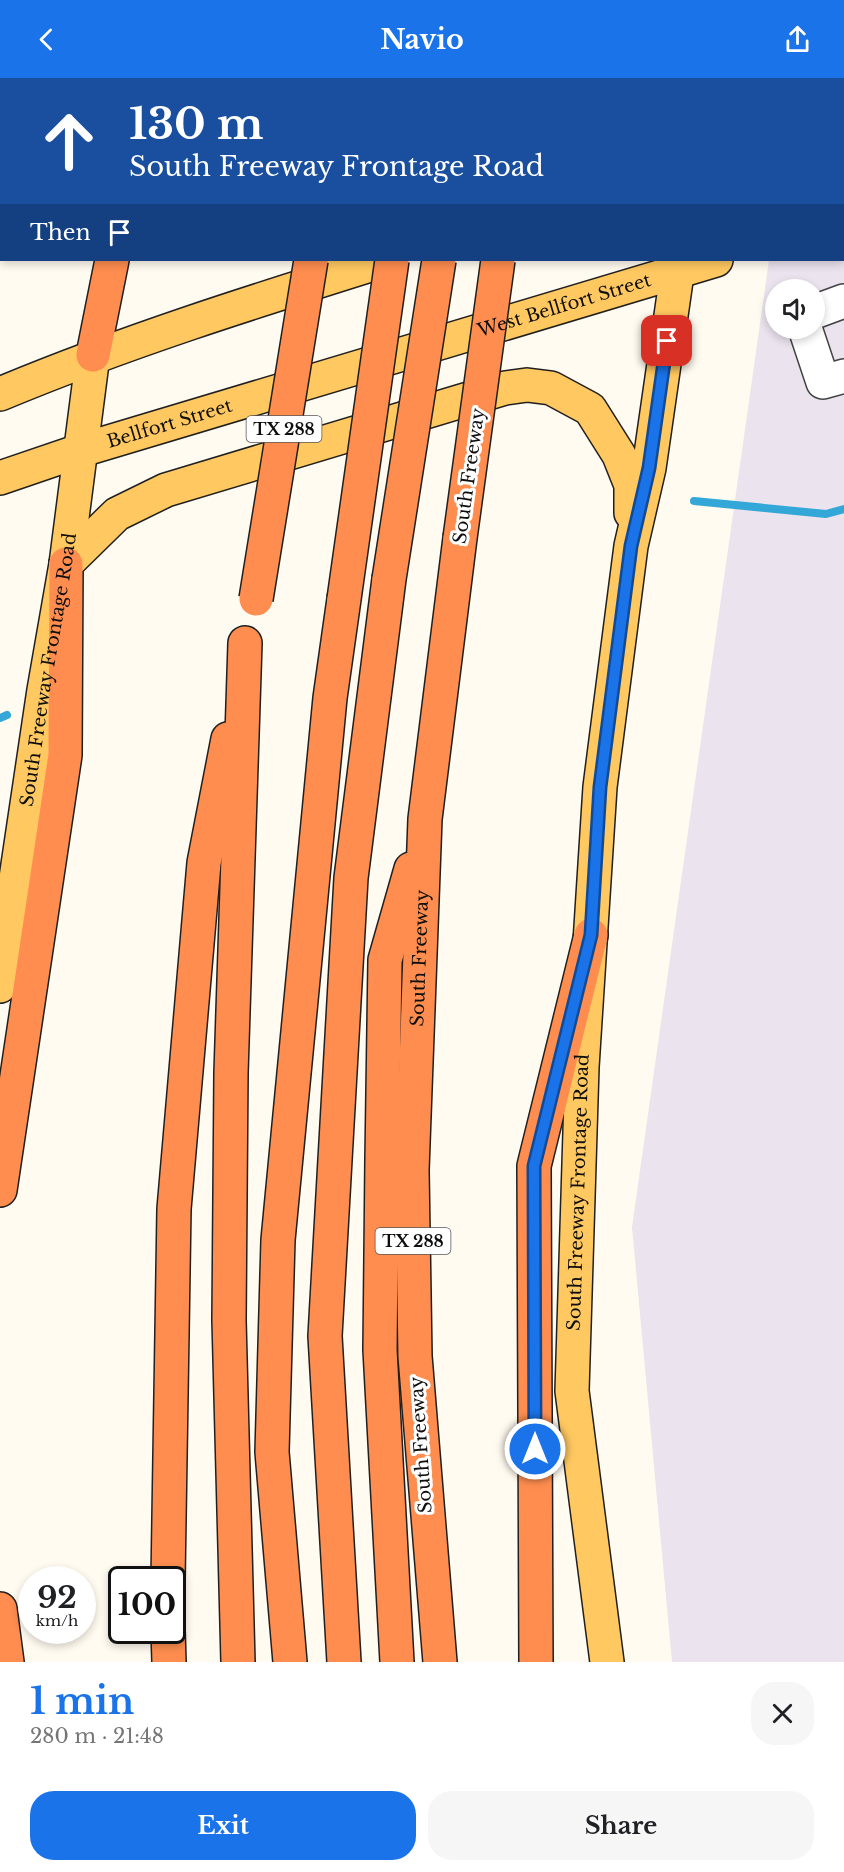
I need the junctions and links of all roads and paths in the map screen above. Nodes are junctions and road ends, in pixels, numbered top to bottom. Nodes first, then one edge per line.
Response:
1 (112, 261) edge
2 (311, 261) edge
3 (383, 261) edge
4 (392, 261) edge
5 (439, 261) edge
6 (498, 261) edge
7 (708, 261) edge
8 (678, 265) edge
9 (844, 302) edge
10 (825, 308) edge
11 (809, 339) edge
12 (411, 353) joint
13 (93, 355) junction
14 (844, 376) edge
15 (0, 394) edge
16 (82, 450) junction
17 (0, 478) edge
18 (631, 546) junction
19 (66, 564) junction
20 (245, 643) junction
21 (425, 819) junction
22 (591, 935) junction
23 (0, 986) edge
24 (0, 1190) edge
25 (168, 1566) edge
26 (0, 1609) edge
27 (168, 1644) edge
28 (7, 1662) edge
29 (169, 1662) edge
30 (238, 1662) edge
31 (290, 1662) edge
32 (345, 1662) edge
33 (397, 1662) edge
34 (440, 1662) edge
35 (536, 1662) edge
36 (607, 1662) edge

1 - 13 highway
2 - 20 highway, TX 288, bridge
3 - 13 main road
4 - 31 highway, bridge
5 - 32 highway, bridge
6 - 21 highway, South Freeway / TX 288, bridge
7 - 8 main road, West Bellfort Street
8 - 12 main road, West Bellfort Street
8 - 18 main road, South Freeway Frontage Road
9 - 10 lane
11 - 14 lane
12 - 16 main road, Bellfort Street
13 - 15 main road
13 - 16 main road, South Freeway Frontage Road
16 - 17 main road, Bellfort Street
16 - 19 main road, South Freeway Frontage Road
18 - 19 main road
18 - 22 main road, South Freeway Frontage Road
19 - 23 main road, South Freeway Frontage Road
19 - 24 highway
20 - 25 highway, TX 288
20 - 30 highway
21 - 33 highway
21 - 34 highway, South Freeway / TX 288
22 - 35 highway
22 - 36 main road, South Freeway Frontage Road
26 - 28 highway
27 - 29 highway

